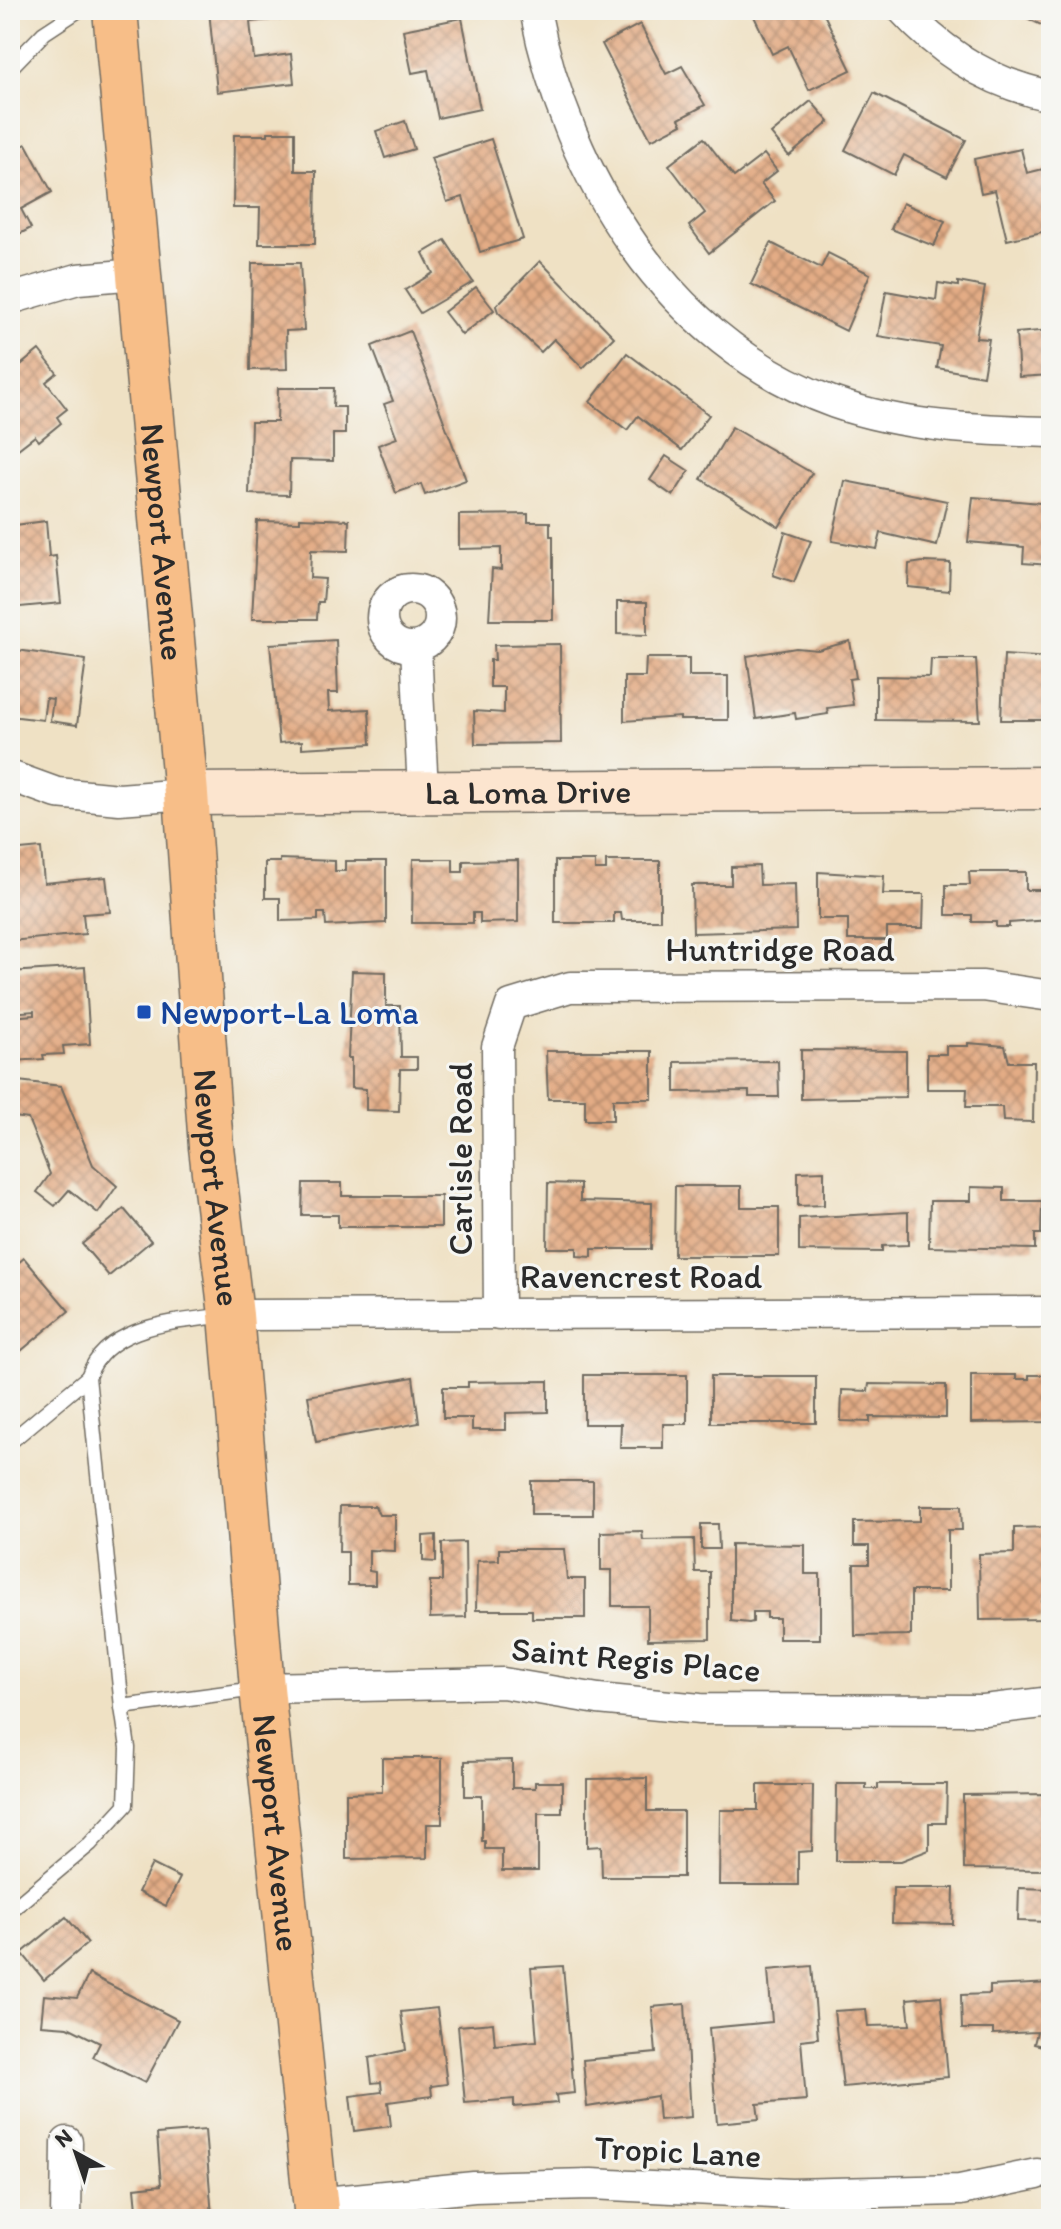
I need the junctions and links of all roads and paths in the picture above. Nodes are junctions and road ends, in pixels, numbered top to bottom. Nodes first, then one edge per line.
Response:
1 (79, 10) edge
2 (115, 10) edge
3 (535, 10) edge
4 (912, 20) edge
5 (10, 68) edge
6 (1051, 96) edge
7 (137, 274) junction
8 (10, 299) edge
9 (1051, 432) edge
10 (416, 647) dead end
11 (10, 776) edge
12 (1051, 788) edge
13 (423, 792) junction
14 (186, 794) junction
15 (1051, 996) edge
16 (511, 1005) joint
17 (1051, 1312) edge
18 (231, 1315) junction
19 (499, 1315) junction
20 (88, 1377) junction
21 (10, 1442) edge
22 (262, 1688) junction
23 (1051, 1702) edge
24 (122, 1707) junction
25 (10, 1911) edge
26 (67, 2142) dead end
27 (1037, 2174) dead end
28 (316, 2211) edge
29 (66, 2219) edge

1 - 5 lane
2 - 7 main road, Newport Avenue
3 - 9 street
4 - 6 street
7 - 8 street
7 - 14 main road, Newport Avenue
10 - 13 street
11 - 14 street, La Loma Drive
12 - 13 main road, La Loma Drive
13 - 14 main road, La Loma Drive
14 - 18 main road, Newport Avenue
15 - 16 street, Huntridge Road
16 - 19 street, Carlisle Road
17 - 19 street, Ravencrest Road
18 - 19 street, Ravencrest Road
18 - 20 lane
18 - 22 main road, Newport Avenue
20 - 21 lane
20 - 24 lane
22 - 23 street, Saint Regis Place
22 - 24 lane
22 - 28 main road, Newport Avenue
24 - 25 lane
26 - 29 street
27 - 28 street, Tropic Lane

